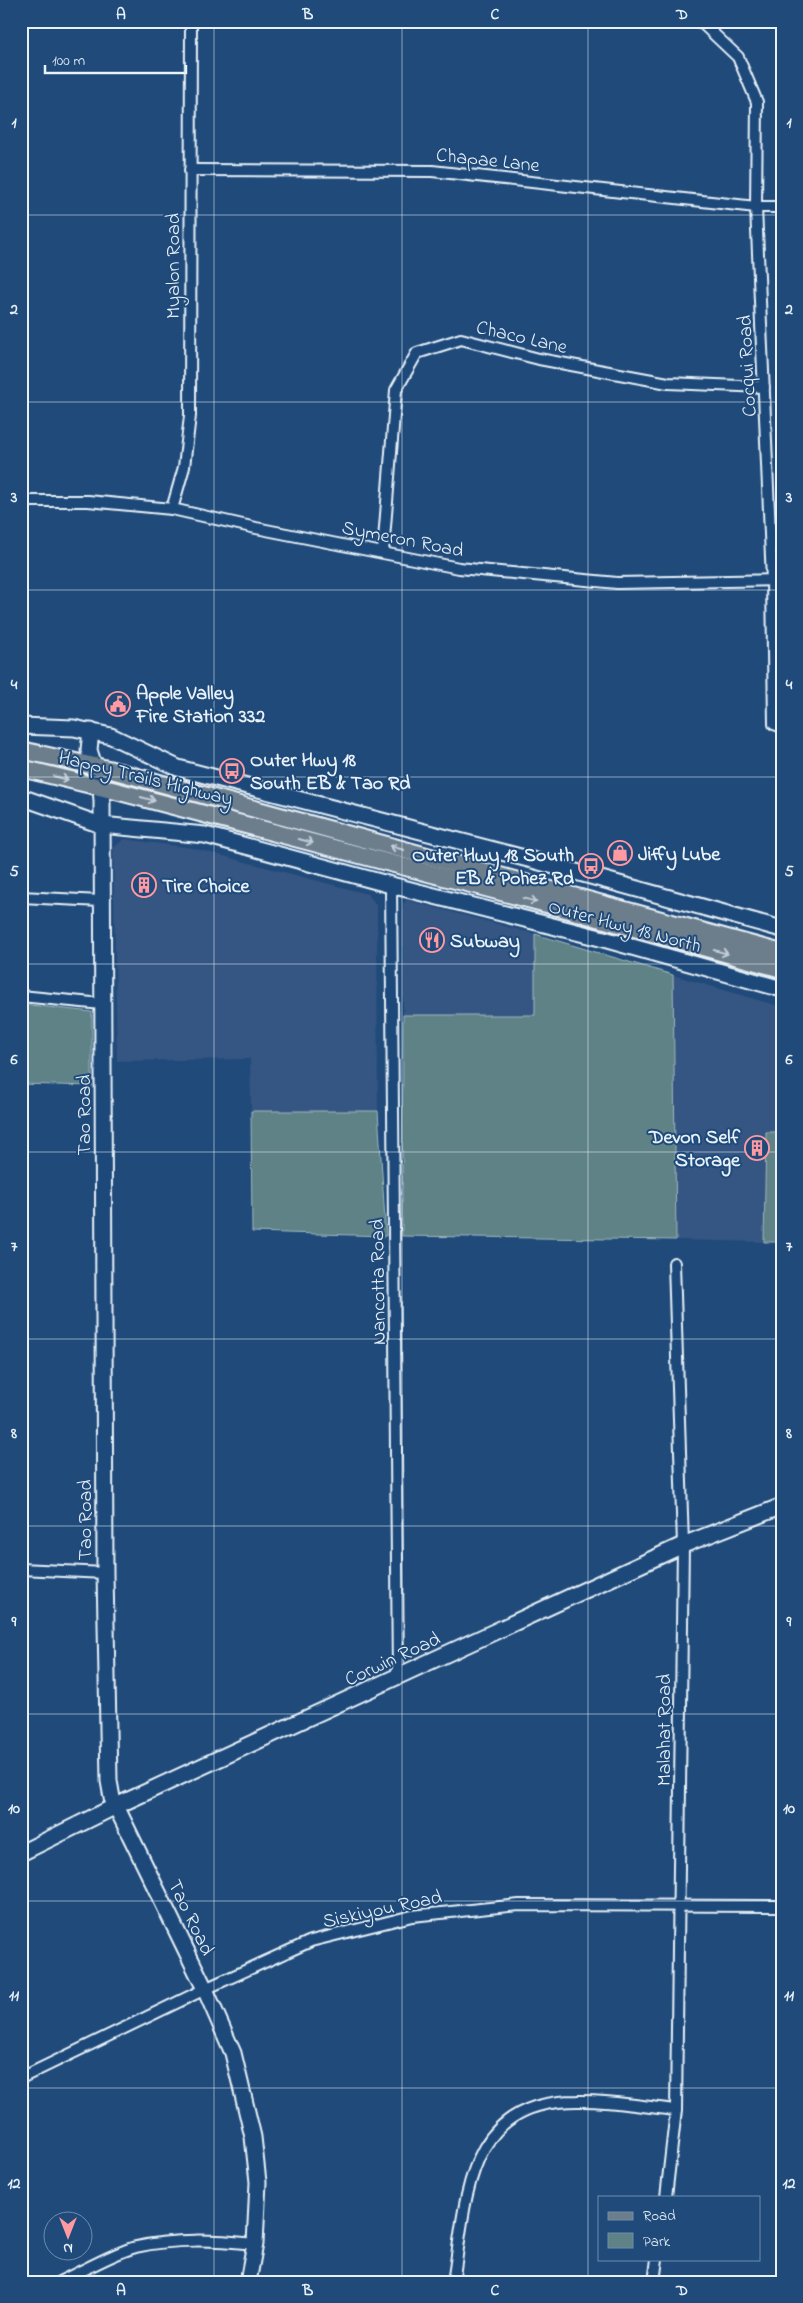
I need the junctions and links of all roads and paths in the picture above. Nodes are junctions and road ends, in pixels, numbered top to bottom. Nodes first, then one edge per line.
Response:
1 (191, 21) edge
2 (697, 21) edge
3 (190, 170) junction
4 (756, 207) junction
5 (782, 207) edge
6 (764, 387) junction
7 (21, 501) edge
8 (172, 508) junction
9 (383, 552) junction
10 (777, 581) edge
11 (21, 726) edge
12 (782, 727) edge
13 (91, 730) junction
14 (21, 750) edge
15 (94, 765) junction
16 (21, 768) edge
17 (101, 788) junction
18 (21, 797) edge
19 (101, 826) junction
20 (391, 886) junction
21 (21, 897) edge
22 (102, 901) junction
23 (782, 929) edge
24 (782, 953) edge
25 (782, 969) edge
26 (782, 989) edge
27 (21, 996) edge
28 (102, 1004) junction
29 (674, 1263) dead end
30 (782, 1506) edge
31 (683, 1545) junction
32 (21, 1569) edge
33 (104, 1573) junction
34 (398, 1677) junction
35 (116, 1806) junction
36 (21, 1853) edge
37 (679, 1905) junction
38 (782, 1906) edge
39 (205, 1988) junction
40 (21, 2078) edge
41 (676, 2110) junction
42 (666, 2196) edge
43 (254, 2244) junction
44 (657, 2260) edge
45 (59, 2282) edge
46 (248, 2282) edge
47 (453, 2282) edge
48 (654, 2282) edge

1 - 3 street, Myalon Road
2 - 4 street, Cocqui Road
3 - 4 street, Chapae Lane
3 - 8 street, Myalon Road
4 - 5 street, Chapae Lane
4 - 6 street, Cocqui Road
6 - 9 street, Chaco Lane
6 - 10 street, Cocqui Road
7 - 8 street, Symeron Road
8 - 9 street, Symeron Road
9 - 10 street, Symeron Road
10 - 12 street, Cocqui Road
11 - 13 street
13 - 15 street, Tao Road
13 - 23 street
14 - 15 main road, Happy Trails Highway
15 - 17 street, Tao Road
24 -> 15 main road, Happy Trails Highway
16 -> 17 main road, Happy Trails Highway
17 - 19 street, Tao Road
17 -> 25 main road, Happy Trails Highway
18 - 19 street, Outer Hwy 18 North
19 - 20 street, Outer Hwy 18 North
19 - 22 street, Tao Road
20 - 26 street, Outer Hwy 18 North
20 - 34 street, Nancotta Road
21 - 22 street
22 - 28 street, Tao Road
27 - 28 street
28 - 33 street, Tao Road
29 - 31 street, Malahat Road
30 - 31 street, Corwin Road
31 - 34 street, Corwin Road
31 - 37 street, Malahat Road
32 - 33 street
33 - 35 street, Tao Road
34 - 35 street, Corwin Road
35 - 36 street, Corwin Road
35 - 39 street, Tao Road
37 - 38 street, Siskiyou Road
37 - 39 street, Siskiyou Road
37 - 41 street, Malahat Road
39 - 40 street, Siskiyou Road
39 - 43 street, Tao Road
41 - 42 street, Malahat Road
41 - 47 street
43 - 45 street
43 - 46 street, Tao Road
44 - 48 street

